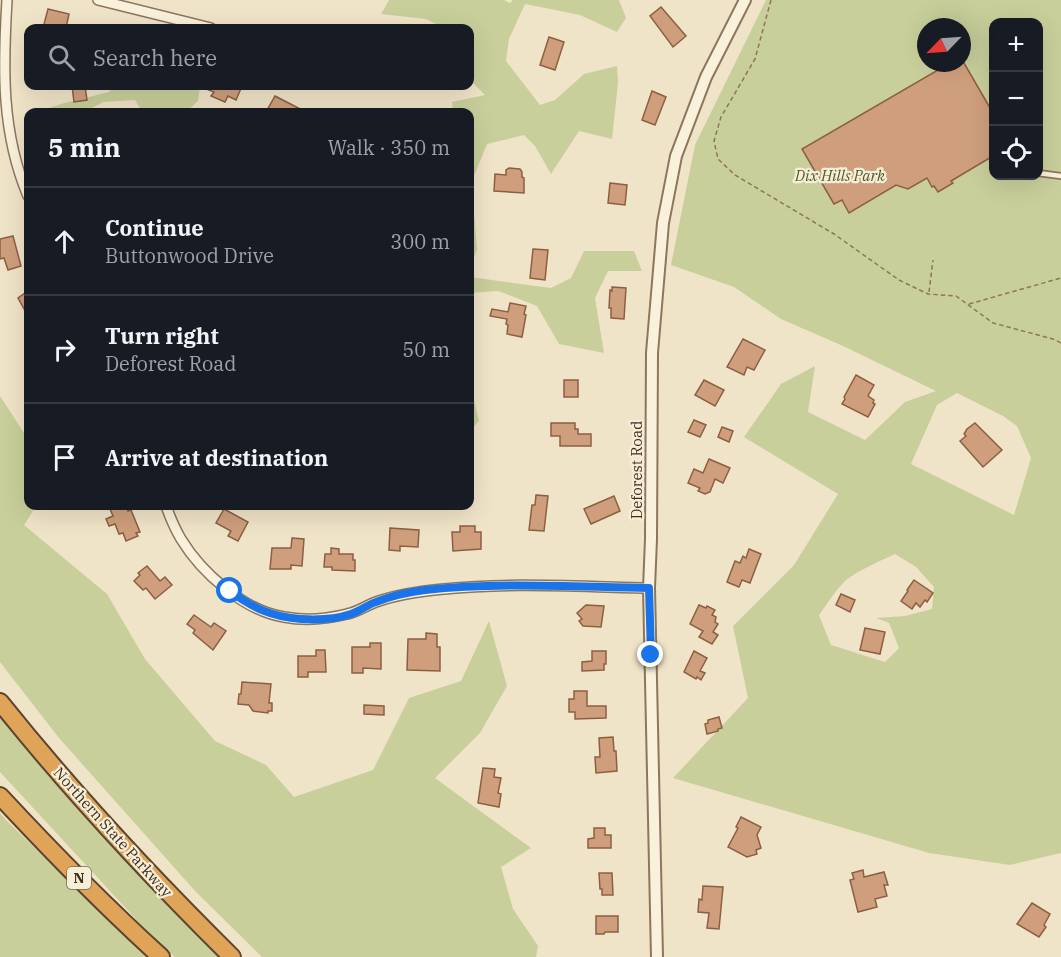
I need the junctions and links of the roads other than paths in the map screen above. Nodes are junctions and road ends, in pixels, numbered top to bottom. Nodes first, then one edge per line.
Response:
1 (7, 0) edge
2 (98, 0) edge
3 (745, 0) edge
4 (195, 24) edge
5 (1043, 174) edge
6 (1061, 176) edge
7 (24, 184) edge
8 (168, 510) edge
9 (649, 588) junction
10 (0, 702) edge
11 (0, 796) edge
12 (161, 957) edge
13 (232, 957) edge
14 (657, 957) edge

1 - 7 street
2 - 4 street
3 - 9 street, Deforest Road
5 - 6 lane
8 - 9 street
9 - 14 street, Deforest Road
10 - 13 highway, Northern State Parkway
11 - 12 highway, N

